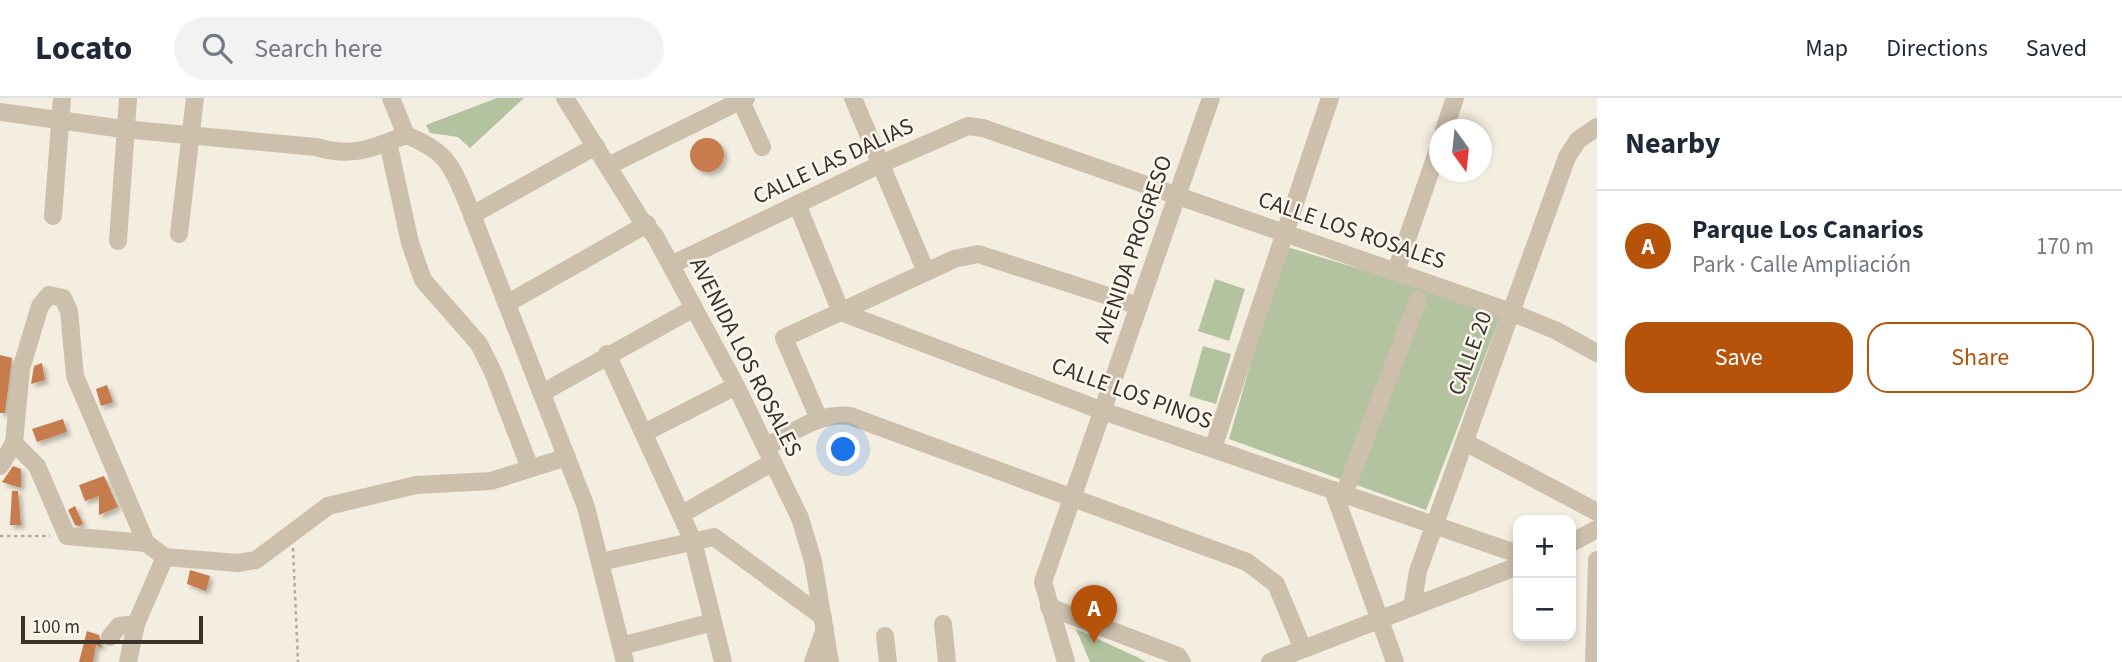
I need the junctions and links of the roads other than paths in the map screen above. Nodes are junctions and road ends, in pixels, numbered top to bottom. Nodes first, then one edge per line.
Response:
1 (62, 98) edge
2 (128, 98) edge
3 (195, 98) edge
4 (391, 98) edge
5 (565, 98) edge
6 (853, 98) edge
7 (1211, 98) edge
8 (1330, 98) edge
9 (1455, 98) edge
10 (743, 99) edge
11 (0, 112) edge
12 (60, 118) junction
13 (1448, 119) edge
14 (1597, 127) edge
15 (123, 129) junction
16 (406, 135) junction
17 (189, 136) junction
18 (388, 142) junction
19 (596, 146) junction
20 (762, 147) dead end
21 (883, 163) junction
22 (608, 166) junction
23 (1429, 176) edge
24 (1178, 195) junction
25 (797, 204) junction
26 (472, 215) junction
27 (53, 216) dead end
28 (647, 225) junction
29 (1285, 233) junction
30 (179, 234) dead end
31 (118, 241) dead end
32 (671, 265) junction
33 (1396, 271) junction
34 (926, 272) junction
35 (1418, 300) dead end
36 (508, 303) junction
37 (1139, 306) junction
38 (694, 308) junction
39 (841, 312) junction
40 (1511, 312) junction
41 (1597, 353) edge
42 (607, 354) junction
43 (736, 386) junction
44 (542, 393) junction
45 (1103, 411) junction
46 (819, 419) junction
47 (644, 433) junction
48 (1465, 442) junction
49 (14, 443) junction
50 (1213, 448) junction
51 (770, 455) junction
52 (567, 457) junction
53 (0, 466) edge
54 (530, 468) junction
55 (1338, 492) junction
56 (1073, 496) junction
57 (682, 514) junction
58 (1435, 525) junction
59 (1597, 528) edge
60 (1576, 540) edge
61 (693, 541) junction
62 (146, 542) junction
63 (1513, 552) edge
64 (165, 557) junction
65 (1597, 560) edge
66 (600, 562) junction
67 (1513, 568) edge
68 (1049, 607) junction
69 (1412, 607) junction
70 (1380, 620) junction
71 (1596, 621) edge
72 (713, 622) junction
73 (824, 622) junction
74 (136, 624) junction
75 (943, 624) dead end
76 (885, 636) dead end
77 (110, 637) dead end
78 (1303, 649) junction
79 (623, 654) edge
80 (128, 662) edge
81 (723, 662) edge
82 (813, 662) edge
83 (830, 662) edge
84 (888, 662) edge
85 (947, 662) edge
86 (1066, 662) edge
87 (1182, 662) edge
88 (1270, 662) edge
89 (1395, 662) edge
90 (1594, 662) edge

1 - 12 street
2 - 15 street
3 - 17 street
4 - 16 street
5 - 19 street, AVENIDA LOS ROSALES
6 - 21 street
7 - 24 street, AVENIDA PROGRESO
8 - 29 street
9 - 13 street
10 - 20 street
10 - 22 street
11 - 12 street
12 - 15 street
12 - 27 street
14 - 40 street, CALLE 20
15 - 17 street
15 - 31 street
16 - 18 street
16 - 26 street
17 - 18 street
17 - 30 street
18 - 54 street
19 - 22 street, AVENIDA LOS ROSALES
19 - 26 street
21 - 24 street, CALLE LAS DALIAS
21 - 25 street, CALLE LAS DALIAS
21 - 34 street
22 - 28 street, AVENIDA LOS ROSALES
23 - 33 street
24 - 29 street, CALLE LOS ROSALES
24 - 37 street, AVENIDA PROGRESO
25 - 32 street, CALLE LAS DALIAS
25 - 39 street
26 - 36 street
28 - 32 street, AVENIDA LOS ROSALES
28 - 36 street
29 - 33 street, CALLE LOS ROSALES
29 - 50 street
32 - 38 street, AVENIDA LOS ROSALES
33 - 40 street, CALLE LOS ROSALES
34 - 37 street
34 - 39 street
35 - 55 street
36 - 44 street
37 - 45 street, AVENIDA PROGRESO
38 - 42 street
38 - 43 street, AVENIDA LOS ROSALES
39 - 45 street, CALLE LOS PINOS
39 - 46 street
40 - 41 street, CALLE LOS ROSALES
40 - 48 street, CALLE 20
42 - 44 street
42 - 47 street
43 - 47 street
43 - 51 street, AVENIDA LOS ROSALES
44 - 52 street
45 - 50 street, CALLE LOS PINOS
45 - 56 street, AVENIDA PROGRESO
46 - 51 street
46 - 56 street
47 - 57 street
48 - 58 street, CALLE 20
48 - 59 street
49 - 53 street
49 - 62 street
49 - 62 street
50 - 55 street, CALLE LOS PINOS
51 - 57 street
51 - 73 street, AVENIDA LOS ROSALES
52 - 54 street
52 - 66 street
54 - 64 street
55 - 58 street, CALLE LOS PINOS
55 - 70 street
56 - 68 street, AVENIDA PROGRESO
56 - 78 street
57 - 61 street
58 - 63 street, CALLE LOS PINOS
58 - 69 street, CALLE 20
59 - 60 street
61 - 66 street
61 - 72 street
61 - 73 street
62 - 64 street
64 - 74 street
65 - 71 street
66 - 79 street
67 - 69 street
68 - 86 street, AVENIDA PROGRESO
68 - 87 street
69 - 70 street
70 - 78 street
70 - 89 street
71 - 90 street
72 - 79 street
72 - 81 street
73 - 82 street
73 - 83 street, AVENIDA LOS ROSALES
74 - 77 street
74 - 80 street
75 - 85 street
76 - 84 street
78 - 88 street

